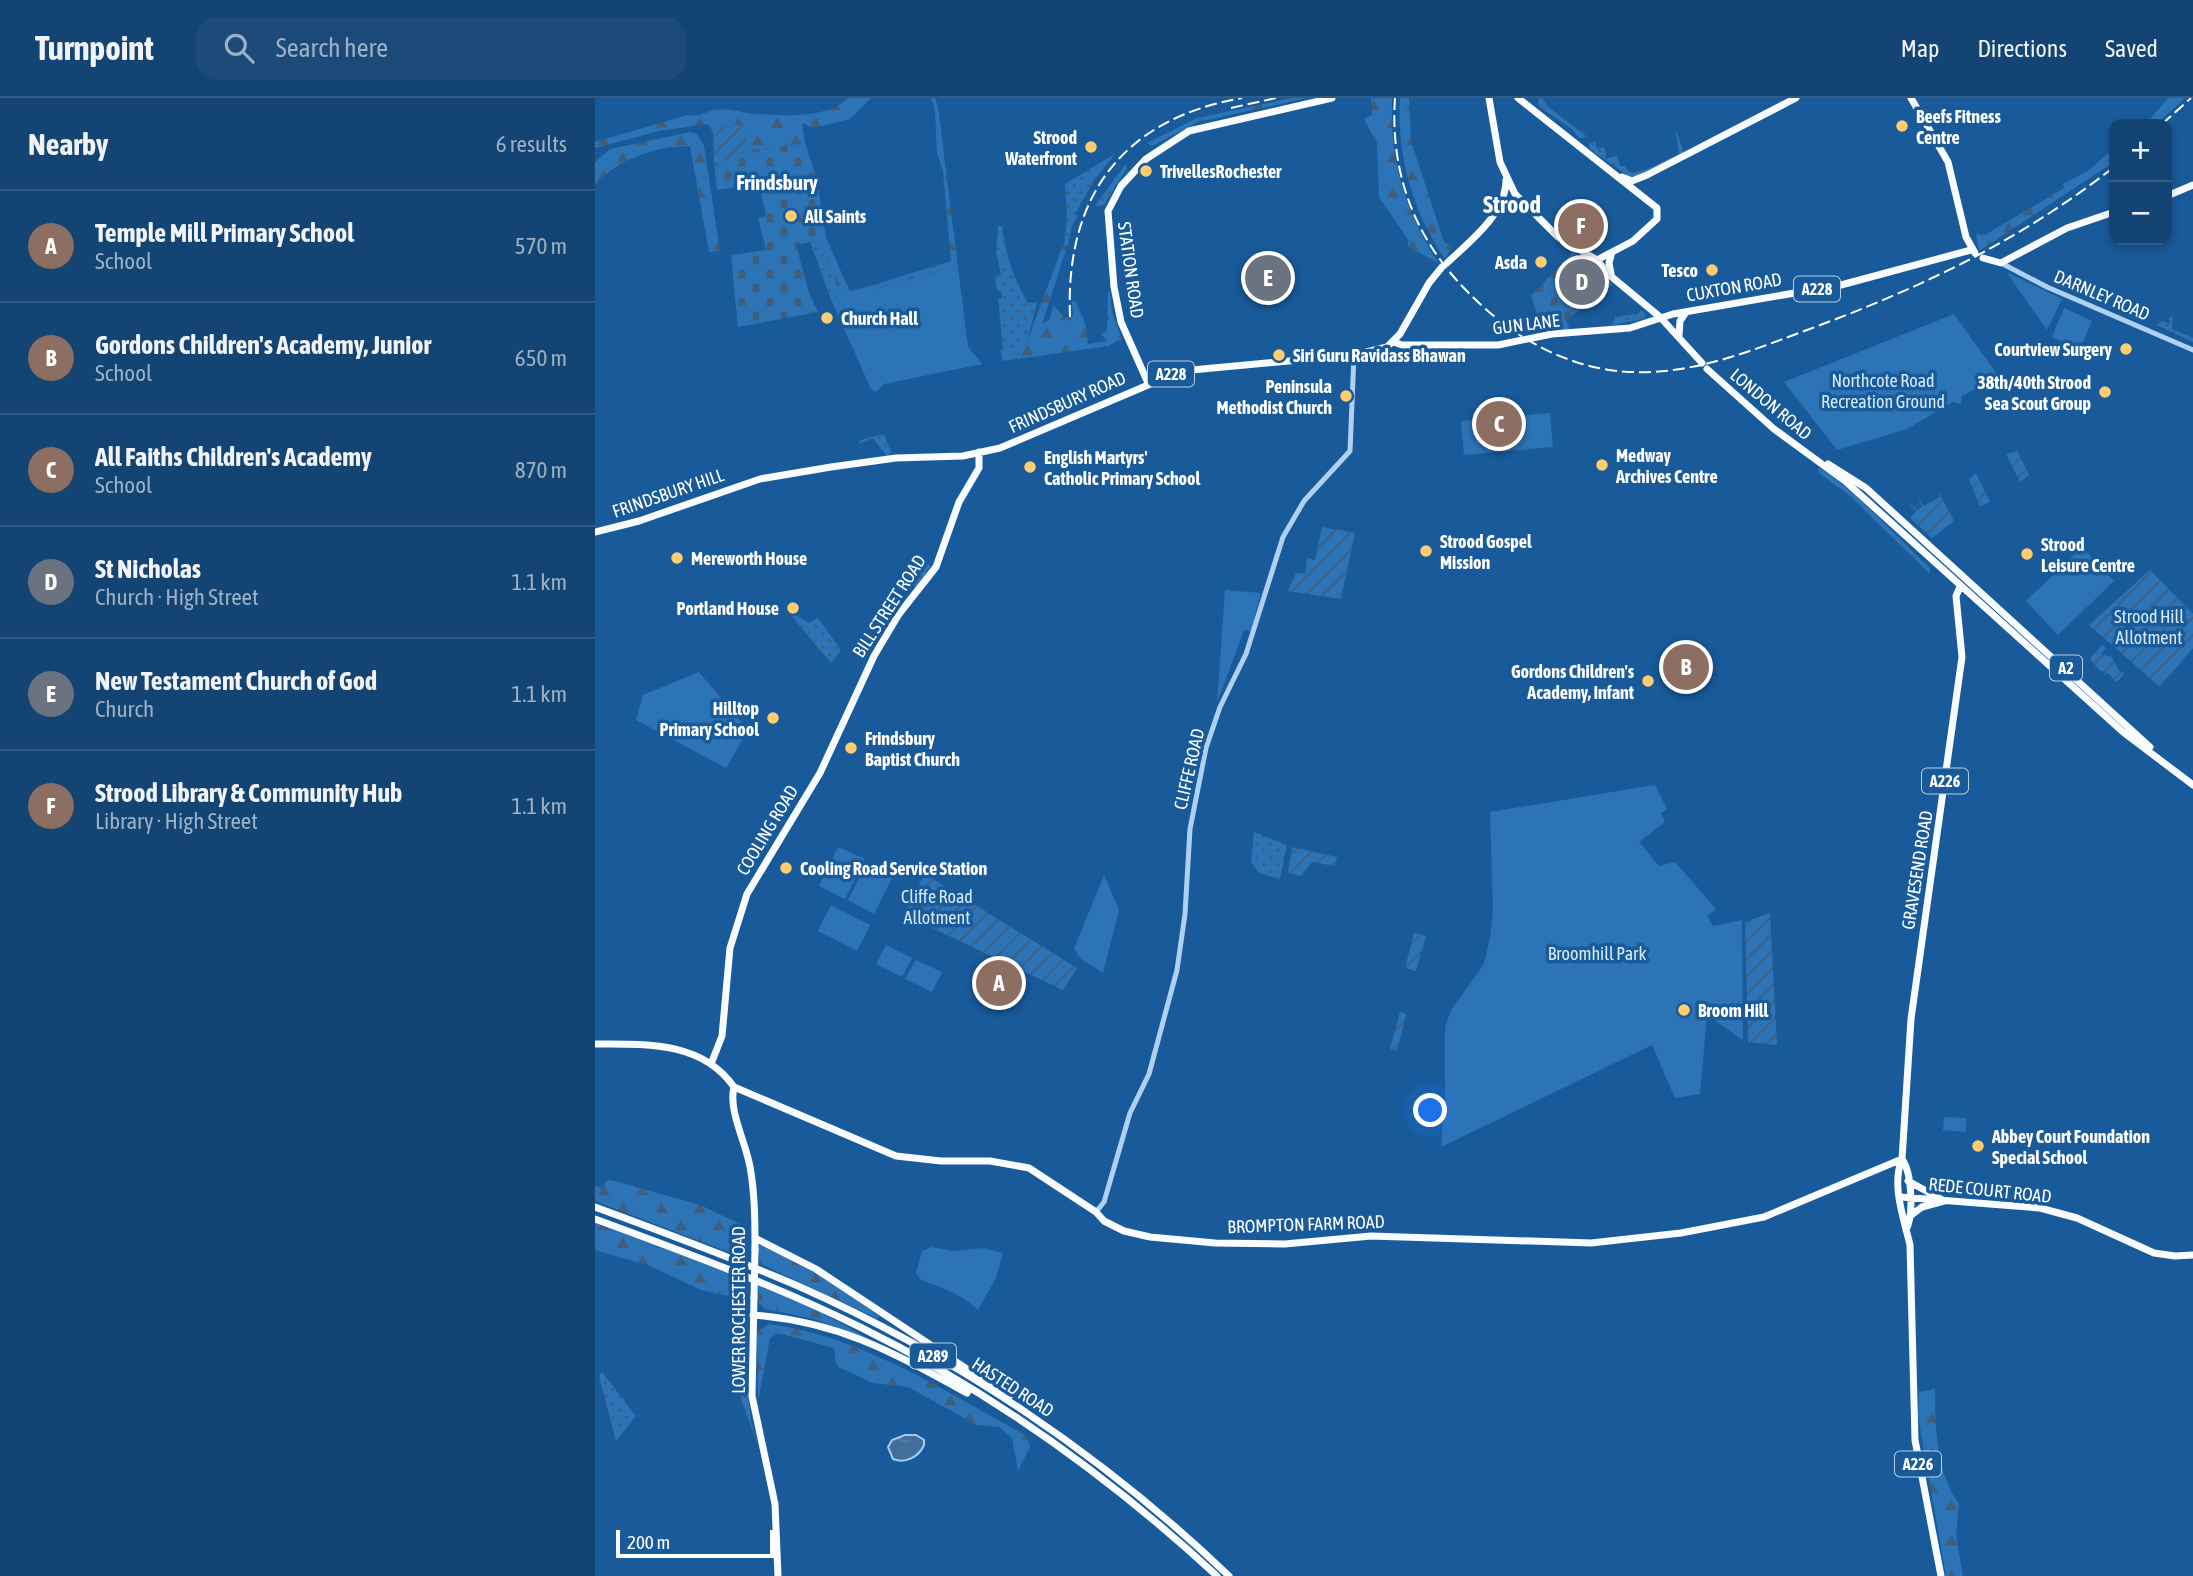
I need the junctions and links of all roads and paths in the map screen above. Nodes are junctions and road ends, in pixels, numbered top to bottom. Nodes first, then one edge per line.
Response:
1 (1332, 98) edge
2 (1489, 98) edge
3 (1796, 98) edge
4 (1911, 98) edge
5 (1520, 99) edge
6 (1610, 170) junction
7 (1647, 175) junction
8 (1506, 179) junction
9 (2193, 185) edge
10 (2172, 194) edge
11 (1517, 195) junction
12 (1503, 196) junction
13 (1646, 197) junction
14 (2109, 214) edge
15 (1612, 252) junction
16 (1977, 254) junction
17 (1597, 260) junction
18 (2001, 263) junction
19 (1611, 274) junction
20 (1687, 312) junction
21 (1660, 317) junction
22 (1679, 337) junction
23 (1394, 342) junction
24 (2193, 350) edge
25 (1354, 355) junction
26 (1148, 383) junction
27 (979, 452) junction
28 (1818, 461) junction
29 (750, 482) joint
30 (1884, 505) junction
31 (595, 533) edge
32 (1912, 543) junction
33 (1943, 566) junction
34 (1960, 587) junction
35 (2000, 609) junction
36 (2036, 655) junction
37 (2056, 659) junction
38 (2081, 694) junction
39 (853, 699) joint
40 (2163, 760) junction
41 (2193, 785) edge
42 (595, 1044) edge
43 (711, 1064) junction
44 (734, 1087) junction
45 (1902, 1159) junction
46 (1882, 1168) junction
47 (1899, 1177) junction
48 (1908, 1181) junction
49 (1905, 1198) junction
50 (1944, 1201) junction
51 (595, 1207) edge
52 (1097, 1212) junction
53 (1910, 1216) junction
54 (595, 1219) edge
55 (1906, 1230) junction
56 (755, 1238) junction
57 (2193, 1255) edge
58 (753, 1315) junction
59 (1038, 1433) junction
60 (1056, 1434) junction
61 (778, 1576) edge
62 (1217, 1576) edge
63 (1229, 1576) edge
64 (1941, 1576) edge

1 - 26 main road, STATION ROAD
2 - 8 main road, A2
3 - 7 main road
4 - 16 main road
5 - 6 main road
6 - 7 main road
6 - 13 main road
7 - 13 main road
8 - 11 main road, A2
8 - 12 main road
9 - 10 main road
11 - 12 main road
11 - 17 main road, A2
12 - 23 main road
13 - 15 main road
14 - 18 main road
15 - 17 main road
15 - 19 main road
16 - 18 main road
16 - 20 main road, CUXTON ROAD / A228
17 - 19 main road, A2
18 - 24 street, DARNLEY ROAD
19 - 21 main road, A2
20 - 21 main road, CUXTON ROAD / A228
20 - 22 main road
21 - 22 main road, LONDON ROAD / A2
21 - 23 main road, GUN LANE / A228
22 - 28 main road, LONDON ROAD / A2
23 - 25 main road, FRINDSBURY ROAD / A228
25 - 26 main road, FRINDSBURY ROAD / A228
25 - 52 street, CLIFFE ROAD
26 - 27 main road, FRINDSBURY ROAD / A228
27 - 29 main road, FRINDSBURY ROAD / A228
27 - 39 main road, BILL STREET ROAD
28 - 30 main road, LONDON ROAD / A2
28 - 32 main road, LONDON ROAD / A2
29 - 31 main road, FRINDSBURY HILL / A228
30 - 32 main road, LONDON ROAD
30 - 33 main road, LONDON ROAD / A2
32 - 33 main road, LONDON ROAD / A2
33 - 34 main road, LONDON ROAD / A2
33 - 35 main road, LONDON ROAD / A2
34 - 36 main road, A2
34 - 45 main road, GRAVESEND ROAD / A226
35 - 36 main road
35 - 37 main road, A2
36 - 38 main road, A2
37 - 38 main road
37 - 40 main road, A2
38 - 40 main road, A2
39 - 43 main road, COOLING ROAD
40 - 41 main road, A2
42 - 43 main road
43 - 44 main road
44 - 52 main road, BROMPTON FARM ROAD
44 - 56 main road, LOWER ROCHESTER ROAD
45 - 46 main road, BROMPTON FARM ROAD
45 - 47 main road, GRAVESEND ROAD / A226
45 - 48 main road, GRAVESEND ROAD / A226
46 - 47 main road
46 - 52 main road, BROMPTON FARM ROAD
47 - 49 main road, GRAVESEND ROAD / A226
48 - 49 main road, GRAVESEND ROAD / A226
48 - 50 main road
49 - 50 main road, REDE COURT ROAD
49 - 53 main road, GRAVESEND ROAD / A226
49 - 55 main road, GRAVESEND ROAD / A226
50 - 53 main road
50 - 57 main road, REDE COURT ROAD
51 - 60 main road, HASTED ROAD / A289
53 - 55 main road, GRAVESEND ROAD / A226
54 - 59 main road, HASTED ROAD / A289
55 - 64 main road, GRAVESEND ROAD / A226
56 - 58 main road, LOWER ROCHESTER ROAD, bridge
56 - 60 main road
58 - 59 main road
58 - 61 main road, LOWER ROCHESTER ROAD
59 - 62 main road, HASTED ROAD / A289
60 - 63 main road, HASTED ROAD / A289

